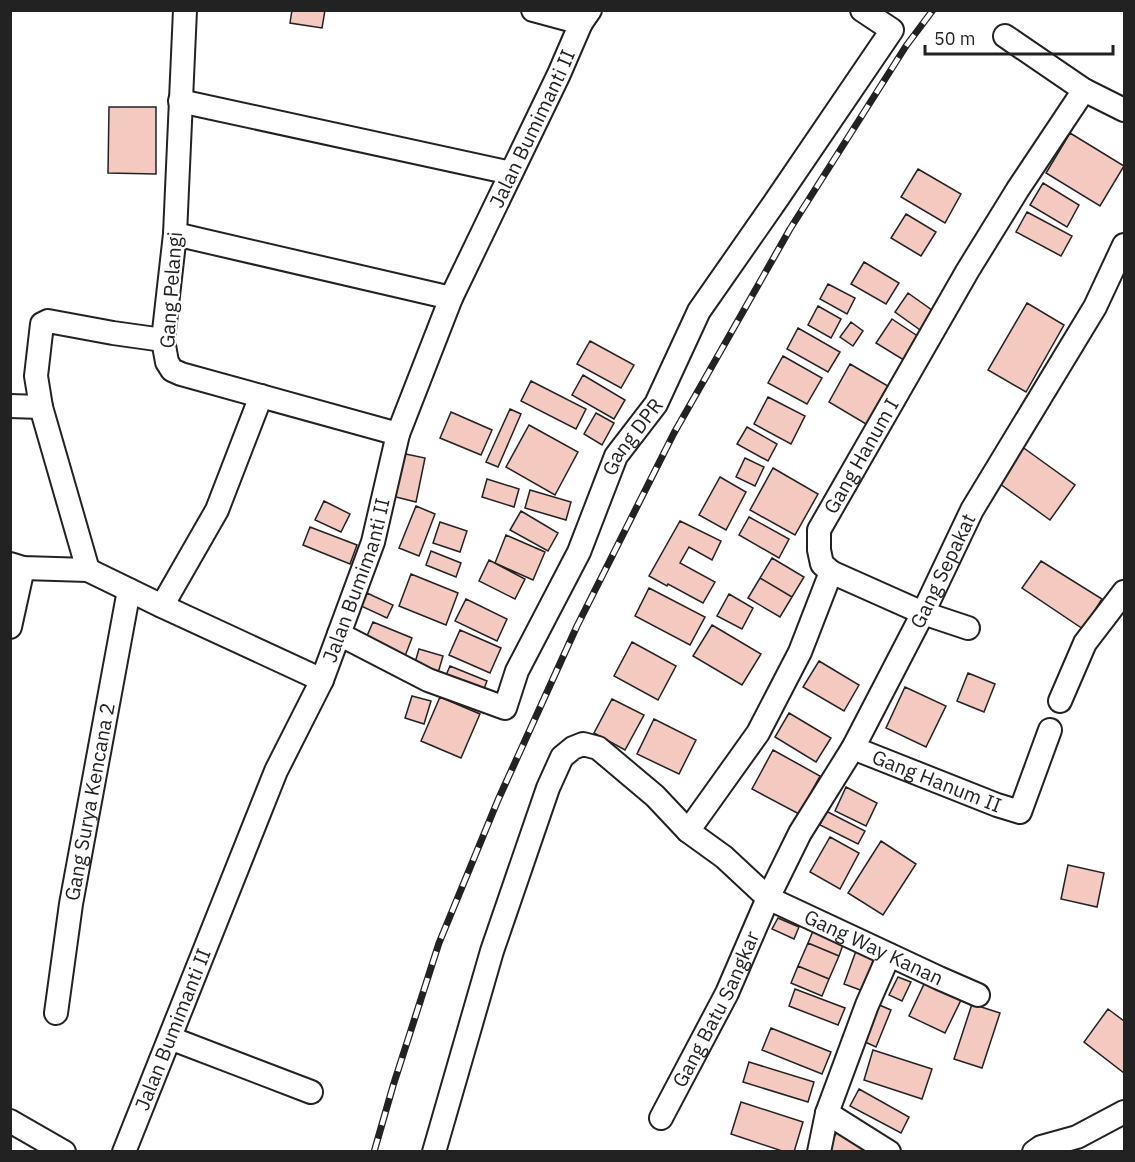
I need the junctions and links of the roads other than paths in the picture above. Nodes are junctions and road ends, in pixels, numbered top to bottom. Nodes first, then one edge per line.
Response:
1 (186, 10) edge
2 (533, 10) edge
3 (862, 10) edge
4 (586, 17) edge
5 (1005, 36) dead end
6 (1084, 90) junction
7 (180, 101) junction
8 (1125, 110) edge
9 (511, 173) junction
10 (175, 234) junction
11 (1125, 245) edge
12 (451, 298) junction
13 (163, 340) junction
14 (261, 396) junction
15 (10, 406) edge
16 (40, 407) junction
17 (398, 434) junction
18 (17, 566) edge
19 (88, 570) junction
20 (831, 572) junction
21 (129, 590) junction
22 (1125, 592) edge
23 (162, 606) junction
24 (922, 613) junction
25 (10, 627) edge
26 (968, 628) dead end
27 (339, 634) junction
28 (322, 680) junction
29 (1060, 701) dead end
30 (1050, 730) dead end
31 (853, 748) junction
32 (688, 831) junction
33 (768, 898) junction
34 (889, 955) junction
35 (978, 995) dead end
36 (56, 1012) dead end
37 (170, 1038) junction
38 (310, 1092) dead end
39 (1125, 1112) edge
40 (827, 1113) junction
41 (661, 1118) dead end
42 (10, 1121) edge
43 (64, 1152) edge
44 (124, 1152) edge
45 (434, 1152) edge
46 (819, 1152) edge
47 (889, 1152) edge
48 (1034, 1152) edge

1 - 7 street, Gang Pelangi
2 - 4 street
3 - 27 street, Gang DPR
4 - 9 street, Jalan Bumimanti II
5 - 6 street
6 - 8 street
6 - 20 street, Gang Hanum I
7 - 9 street
7 - 10 street, Gang Pelangi
9 - 12 street, Jalan Bumimanti II
10 - 12 street
10 - 13 street, Gang Pelangi
11 - 24 street, Gang Sepakat
12 - 17 street, Jalan Bumimanti II
13 - 14 street, Gang Pelangi
13 - 16 street
14 - 17 street, Gang Pelangi
14 - 23 street
15 - 16 street
16 - 19 street
17 - 27 street, Jalan Bumimanti II
18 - 19 street
18 - 25 street
19 - 21 street
20 - 24 street
20 - 32 street
21 - 23 street
21 - 36 street, Gang Surya Kencana 2
22 - 29 street
23 - 28 street
24 - 26 street
24 - 31 street, Gang Sepakat
27 - 28 street, Jalan Bumimanti II
28 - 37 street, Jalan Bumimanti II
30 - 31 street, Gang Hanum II
31 - 33 street, Gang Sepakat
32 - 33 street, Gang Way Kanan
32 - 45 street, Gang Way Kanan
33 - 34 street, Gang Way Kanan
33 - 41 street, Gang Batu Sangkar
34 - 35 street, Gang Way Kanan
34 - 40 street
37 - 38 street
37 - 44 street, Jalan Bumimanti II
39 - 48 street
40 - 46 street
40 - 47 street
42 - 43 street

